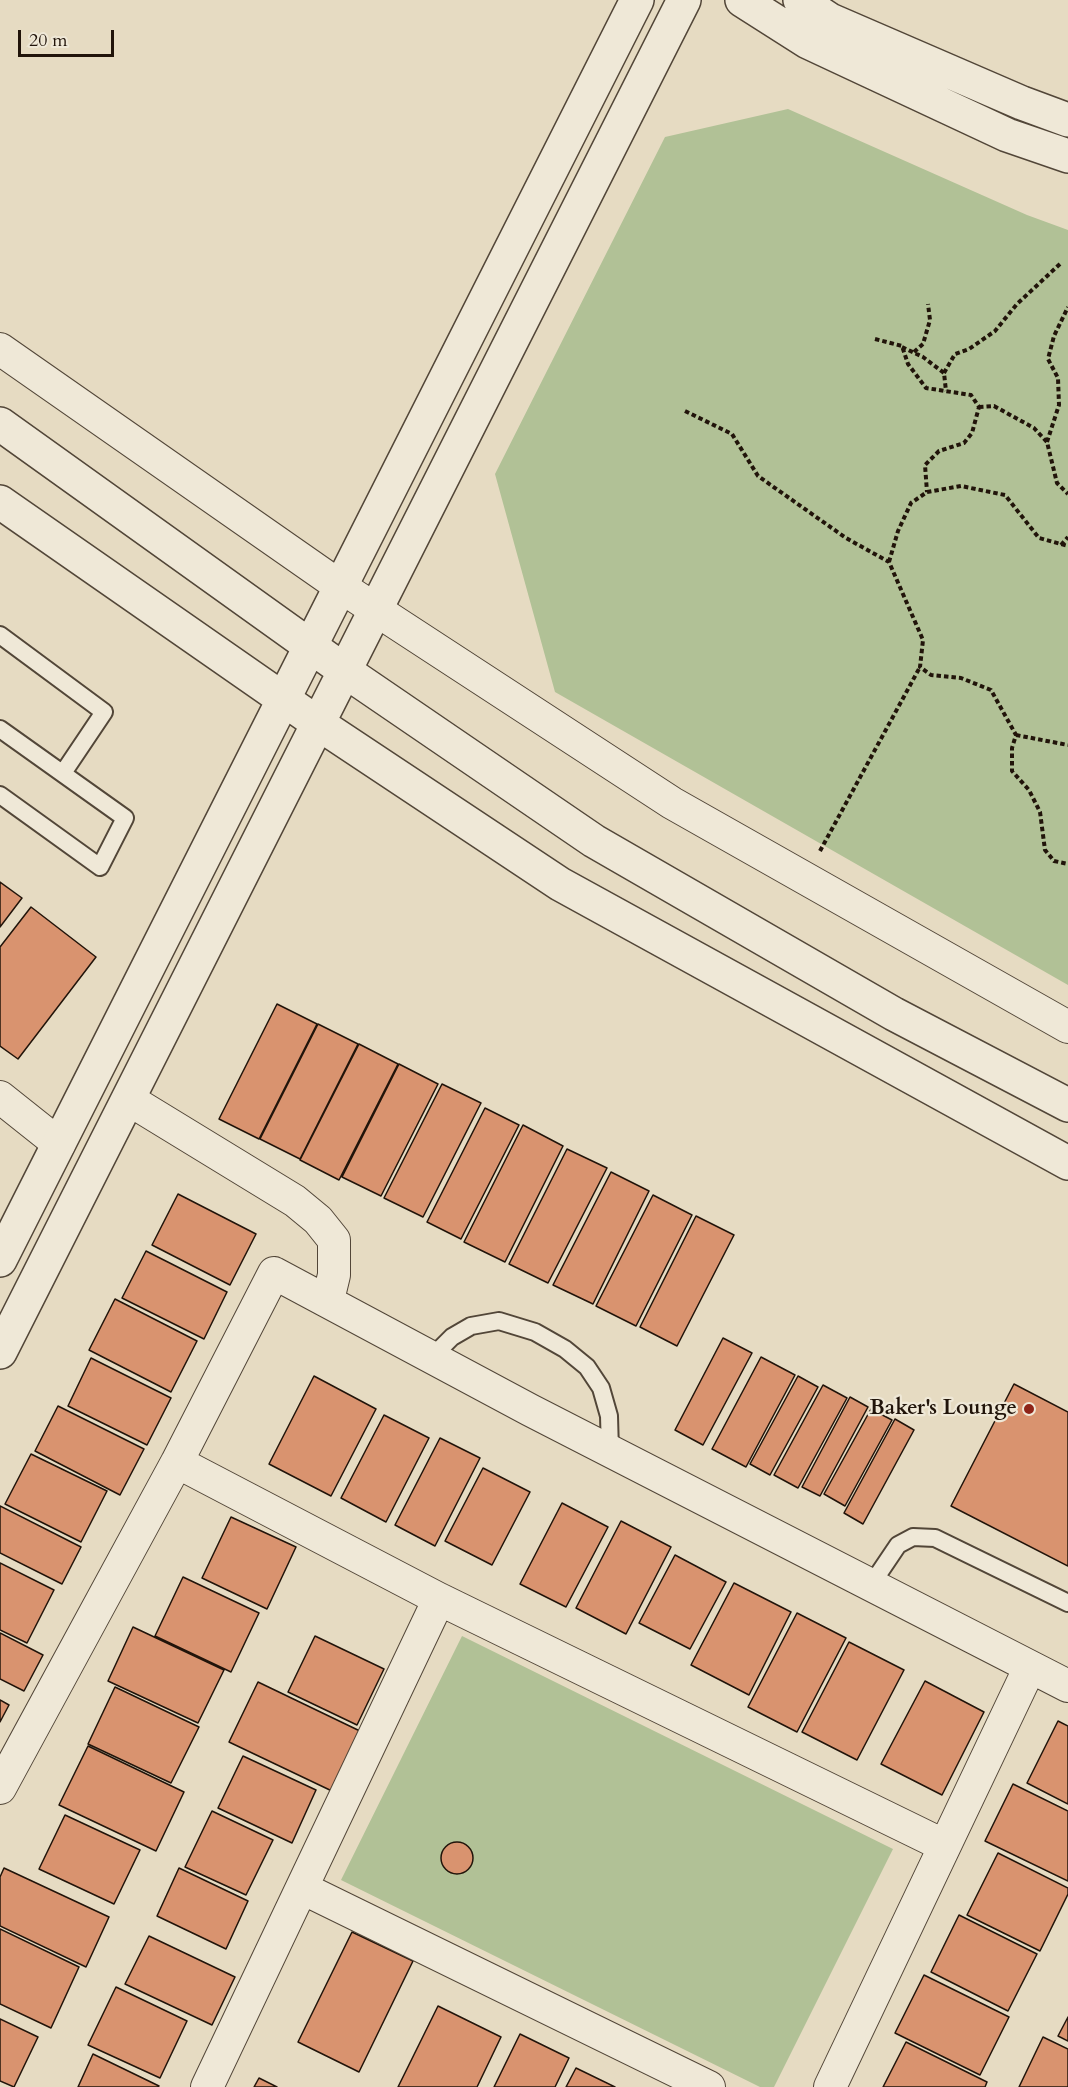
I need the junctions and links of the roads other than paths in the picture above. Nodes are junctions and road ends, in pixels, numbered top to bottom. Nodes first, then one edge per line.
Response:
1 (637, 0) edge
2 (684, 0) edge
3 (742, 0) edge
4 (800, 0) edge
5 (1068, 120) edge
6 (1068, 156) edge
7 (540, 194) junction
8 (577, 213) junction
9 (0, 349) edge
10 (0, 424) edge
11 (0, 502) edge
12 (341, 587) junction
13 (376, 610) junction
14 (0, 635) edge
15 (311, 647) junction
16 (345, 671) junction
17 (284, 699) junction
18 (318, 724) junction
19 (0, 729) edge
20 (63, 773) junction
21 (0, 795) edge
22 (1068, 1027) edge
23 (0, 1097) edge
24 (128, 1099) junction
25 (1068, 1105) edge
26 (59, 1144) junction
27 (1068, 1163) edge
28 (0, 1260) edge
29 (328, 1300) junction
30 (0, 1352) edge
31 (432, 1357) junction
32 (610, 1451) junction
33 (177, 1462) junction
34 (871, 1585) junction
35 (439, 1599) junction
36 (1068, 1603) edge
37 (1030, 1667) junction
38 (1068, 1686) edge
39 (0, 1788) edge
40 (943, 1845) junction
41 (302, 1888) junction
42 (207, 2087) edge
43 (709, 2087) edge
44 (830, 2087) edge

1 - 7 street
2 - 8 street
3 - 6 street
4 - 5 street
7 - 8 street
7 - 12 street
8 - 13 street
9 - 12 street
10 - 15 street
11 - 17 street
12 - 13 street
12 - 15 street
13 - 16 street
13 - 22 street
14 - 20 lane
15 - 16 street
15 - 17 street
16 - 18 street
16 - 25 street
17 - 18 street
17 - 26 street
18 - 24 street
18 - 27 street
19 - 20 lane
20 - 21 lane
23 - 26 street
24 - 29 street
24 - 30 street
26 - 28 street
29 - 31 street
29 - 33 street
31 - 32 street
31 - 32 lane
32 - 34 street
33 - 35 street
33 - 39 street
34 - 36 lane
34 - 37 street
35 - 40 street
35 - 41 street
37 - 38 street
37 - 40 street
40 - 44 street
41 - 42 street
41 - 43 street

